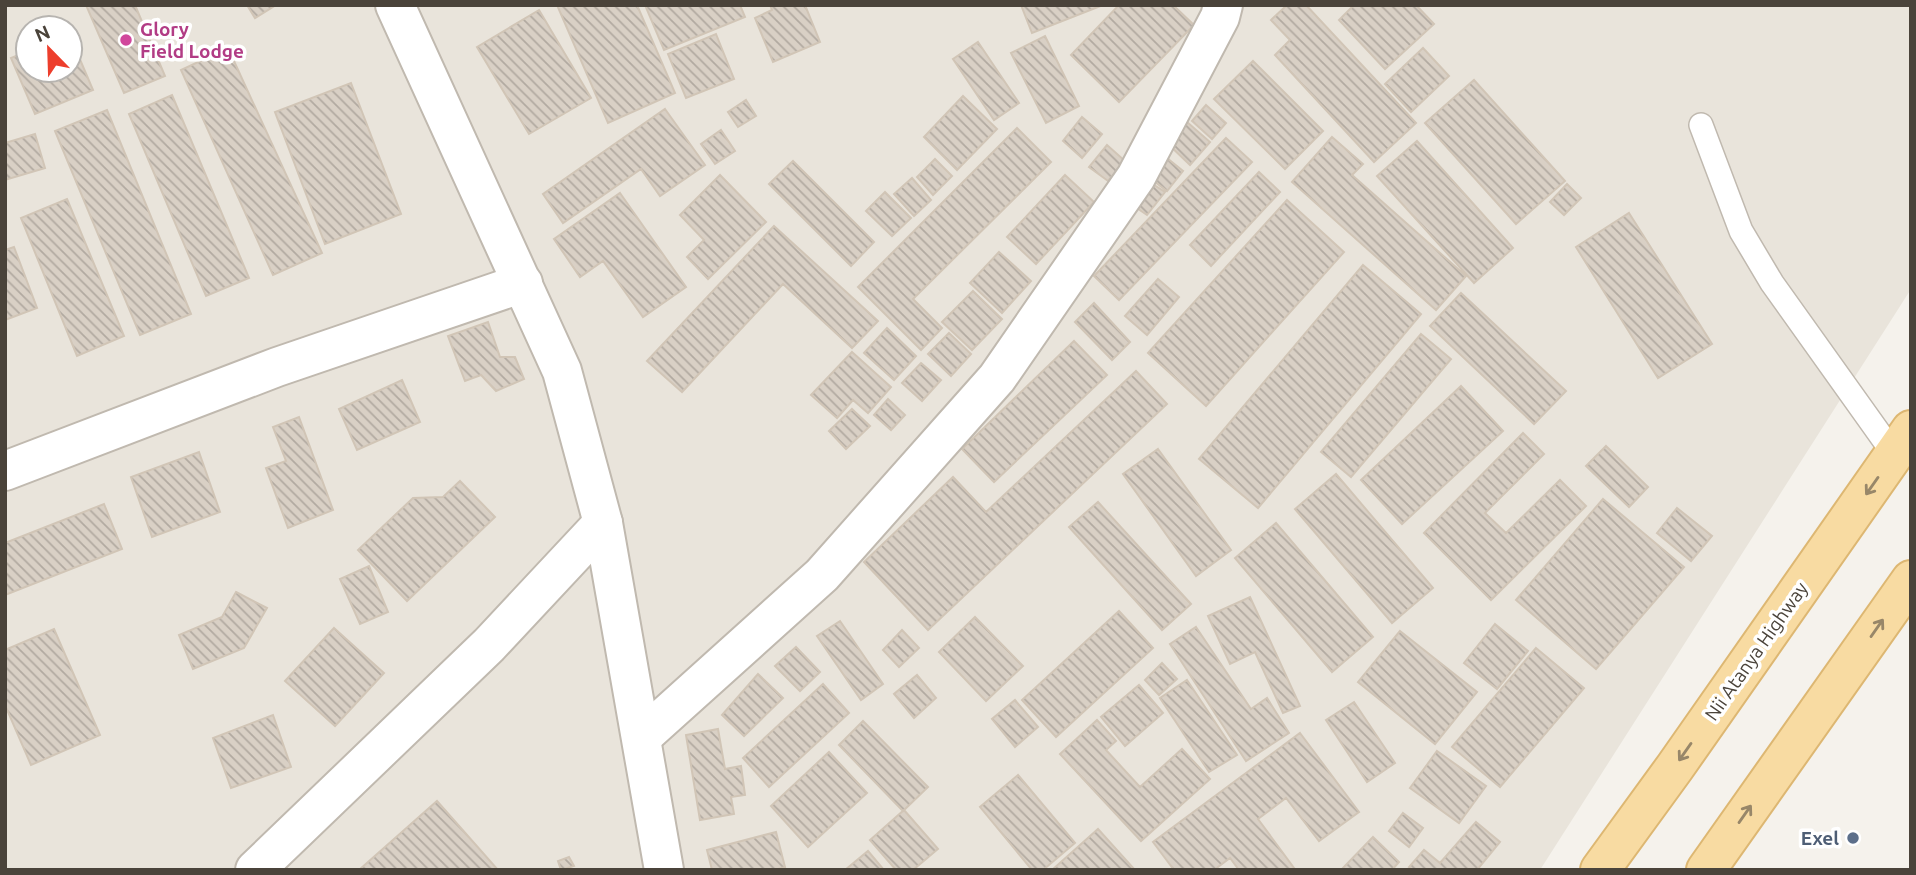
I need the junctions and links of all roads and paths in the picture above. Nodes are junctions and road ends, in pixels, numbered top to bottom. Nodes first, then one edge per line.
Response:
1 (395, 5) edge
2 (1218, 9) edge
3 (1701, 125) dead end
4 (523, 283) junction
5 (1902, 442) edge
6 (5, 471) edge
7 (603, 523) junction
8 (1909, 586) edge
9 (642, 737) junction
10 (255, 870) edge
11 (664, 870) edge
12 (1600, 870) edge
13 (1706, 870) edge

1 - 4 street
2 - 9 street
3 - 5 lane
4 - 6 street
4 - 7 street
5 -> 12 main road, Nii Atanya Highway
7 - 9 street
7 - 10 street
13 -> 8 main road
9 - 11 street

